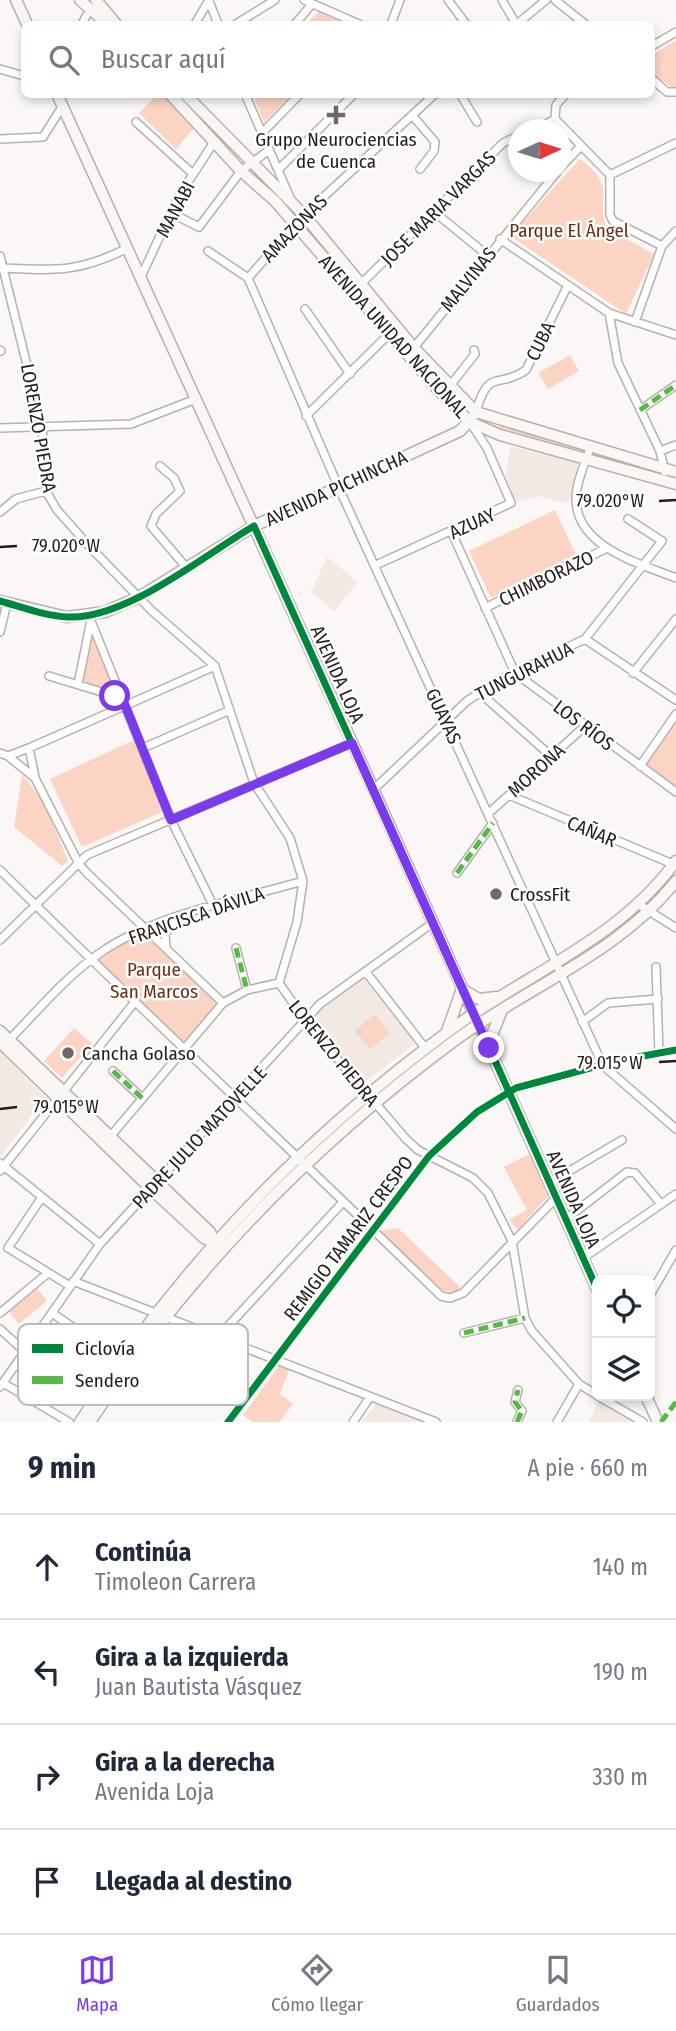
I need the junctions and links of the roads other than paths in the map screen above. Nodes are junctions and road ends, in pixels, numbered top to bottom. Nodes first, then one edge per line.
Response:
1 (16, 0) edge
2 (80, 0) edge
3 (96, 0) edge
4 (209, 0) edge
5 (275, 0) edge
6 (304, 0) edge
7 (400, 0) edge
8 (448, 0) edge
9 (502, 0) edge
10 (546, 0) edge
11 (555, 0) edge
12 (312, 4) junction
13 (26, 21) edge
14 (104, 21) edge
15 (114, 21) edge
16 (197, 21) edge
17 (217, 21) edge
18 (241, 21) edge
19 (298, 21) edge
20 (352, 21) edge
21 (392, 21) edge
22 (464, 21) edge
23 (515, 21) edge
24 (521, 21) edge
25 (581, 21) edge
26 (676, 32) edge
27 (655, 44) edge
28 (0, 69) edge
29 (21, 75) edge
30 (655, 82) edge
31 (676, 92) edge
32 (59, 98) edge
33 (174, 98) edge
34 (189, 98) edge
35 (247, 98) edge
36 (296, 98) edge
37 (350, 98) edge
38 (431, 98) edge
39 (462, 98) edge
40 (562, 98) edge
41 (62, 107) junction
42 (412, 115) junction
43 (555, 119) edge
44 (136, 122) dead end
45 (477, 122) dead end
46 (261, 134) junction
47 (571, 137) edge
48 (0, 139) edge
49 (508, 141) edge
50 (214, 142) junction
51 (676, 143) edge
52 (580, 147) junction
53 (268, 150) junction
54 (571, 156) edge
55 (252, 161) junction
56 (420, 169) dead end
57 (278, 170) junction
58 (241, 171) junction
59 (193, 174) junction
60 (610, 175) junction
61 (548, 182) edge
62 (293, 204) junction
63 (432, 211) junction
64 (171, 213) junction
65 (304, 215) junction
66 (295, 224) junction
67 (676, 231) edge
68 (500, 239) junction
69 (662, 246) junction
70 (128, 248) junction
71 (208, 251) dead end
72 (487, 255) junction
73 (0, 256) edge
74 (4, 268) junction
75 (141, 277) junction
76 (248, 278) junction
77 (3, 284) edge
78 (568, 285) junction
79 (357, 288) junction
80 (305, 309) dead end
81 (609, 313) junction
82 (635, 322) junction
83 (388, 334) junction
84 (676, 335) edge
85 (474, 350) dead end
86 (410, 352) junction
87 (350, 374) junction
88 (676, 385) edge
89 (449, 387) junction
90 (196, 399) junction
91 (640, 410) junction
92 (306, 416) junction
93 (473, 417) junction
94 (41, 426) junction
95 (0, 428) edge
96 (500, 435) junction
97 (676, 445) edge
98 (590, 447) junction
99 (487, 448) junction
100 (660, 451) junction
101 (586, 459) junction
102 (160, 466) dead end
103 (671, 470) edge
104 (663, 480) junction
105 (676, 484) edge
106 (338, 486) junction
107 (46, 491) junction
108 (0, 512) edge
109 (628, 519) dead end
110 (254, 526) junction
111 (452, 533) junction
112 (607, 548) junction
113 (376, 565) junction
114 (644, 565) junction
115 (186, 567) junction
116 (676, 578) edge
117 (139, 597) junction
118 (4, 602) edge
119 (485, 608) junction
120 (90, 618) junction
121 (676, 619) edge
122 (0, 632) edge
123 (585, 639) junction
124 (215, 666) junction
125 (515, 673) junction
126 (633, 673) junction
127 (49, 676) dead end
128 (78, 684) junction
129 (479, 692) junction
130 (676, 700) edge
131 (125, 705) junction
132 (230, 710) junction
133 (676, 714) edge
134 (445, 720) junction
135 (584, 727) junction
136 (352, 743) junction
137 (29, 748) junction
138 (143, 748) junction
139 (4, 754) edge
140 (551, 756) junction
141 (640, 766) junction
142 (35, 778) junction
143 (254, 783) junction
144 (373, 790) junction
145 (676, 792) edge
146 (509, 795) junction
147 (489, 813) junction
148 (171, 820) junction
149 (493, 823) junction
150 (79, 864) junction
151 (675, 864) edge
152 (0, 870) edge
153 (457, 873) dead end
154 (303, 881) junction
155 (676, 881) edge
156 (638, 904) junction
157 (35, 905) junction
158 (214, 907) junction
159 (647, 912) junction
160 (176, 918) junction
161 (434, 922) junction
162 (676, 928) edge
163 (144, 929) junction
164 (0, 940) edge
165 (236, 948) dead end
166 (166, 949) junction
167 (91, 960) junction
168 (555, 966) junction
169 (656, 967) dead end
170 (366, 972) junction
171 (560, 976) junction
172 (279, 982) junction
173 (462, 988) junction
174 (247, 990) junction
175 (501, 996) junction
176 (658, 999) junction
177 (134, 1003) junction
178 (223, 1003) junction
179 (503, 1008) junction
180 (473, 1014) junction
181 (307, 1022) junction
182 (582, 1022) junction
183 (478, 1024) junction
184 (0, 1031) edge
185 (450, 1037) junction
186 (4, 1042) edge
187 (488, 1045) junction
188 (426, 1049) junction
189 (676, 1050) edge
190 (184, 1051) junction
191 (659, 1053) junction
192 (604, 1064) junction
193 (113, 1071) dead end
194 (510, 1090) junction
195 (59, 1094) junction
196 (142, 1098) junction
197 (234, 1098) junction
198 (371, 1099) junction
199 (676, 1129) edge
200 (622, 1140) dead end
201 (107, 1141) junction
202 (429, 1156) junction
203 (300, 1162) junction
204 (1, 1166) edge
205 (549, 1183) junction
206 (154, 1185) junction
207 (676, 1194) edge
208 (42, 1197) junction
209 (556, 1198) junction
210 (343, 1202) junction
211 (661, 1204) junction
212 (566, 1219) junction
213 (373, 1228) junction
214 (512, 1241) junction
215 (100, 1244) junction
216 (218, 1246) junction
217 (676, 1250) edge
218 (583, 1258) junction
219 (48, 1273) junction
220 (592, 1278) edge
221 (71, 1284) junction
222 (655, 1286) edge
223 (52, 1312) junction
224 (0, 1313) edge
225 (159, 1316) junction
226 (525, 1318) junction
227 (43, 1324) edge
228 (69, 1324) edge
229 (153, 1324) edge
230 (181, 1324) edge
231 (230, 1324) edge
232 (0, 1329) edge
233 (464, 1333) dead end
234 (18, 1346) edge
235 (248, 1348) edge
236 (277, 1358) junction
237 (18, 1360) edge
238 (579, 1384) junction
239 (1, 1385) edge
240 (518, 1390) dead end
241 (592, 1392) edge
242 (18, 1394) edge
243 (248, 1396) edge
244 (370, 1397) junction
245 (607, 1401) edge
246 (648, 1401) edge
247 (38, 1405) edge
248 (92, 1405) edge
249 (100, 1405) edge
250 (241, 1405) edge
251 (69, 1422) edge
252 (80, 1422) edge
253 (90, 1422) edge
254 (228, 1422) edge
255 (353, 1422) edge
256 (436, 1422) edge
257 (517, 1422) edge
258 (557, 1422) edge
259 (643, 1422) edge
260 (657, 1422) edge

1 - 13 main road
2 - 14 main road
3 - 15 main road
4 - 16 street
4 - 17 street
5 - 18 street
6 - 12 street
7 - 21 street
8 - 22 street
9 - 23 street
10 - 24 street
11 - 25 street
12 - 19 street
12 - 20 street
26 - 27 street
28 - 29 street
30 - 31 street
32 - 41 main road, AVENIDA LOJA
33 - 50 main road, AVENIDA UNIDAD NACIONAL
34 - 55 main road, AVENIDA UNIDAD NACIONAL
35 - 46 street
36 - 46 street
37 - 57 street
38 - 42 street, AMAZONAS
39 - 45 street
40 - 43 street
41 - 48 street
41 - 70 main road, AVENIDA LOJA
42 - 56 street
42 - 65 street, AMAZONAS
44 - 59 street
46 - 53 street
47 - 52 street
49 - 63 street, JOSE MARIA VARGAS
50 - 58 main road, AVENIDA UNIDAD NACIONAL
50 - 59 street, MANABI
51 - 60 street
52 - 54 street
52 - 60 street
53 - 55 street
53 - 57 street
55 - 58 street
55 - 62 main road, AVENIDA UNIDAD NACIONAL
57 - 62 street
58 - 64 street
58 - 66 main road, AVENIDA UNIDAD NACIONAL
59 - 64 street, MANABI
60 - 69 street
61 - 68 street, MALVINAS
62 - 65 main road, AVENIDA UNIDAD NACIONAL
63 - 72 street
63 - 79 street, JOSE MARIA VARGAS
64 - 75 street, MANABI
65 - 66 street, AMAZONAS
65 - 79 main road, AVENIDA UNIDAD NACIONAL
66 - 76 street, AMAZONAS
66 - 79 main road, AVENIDA UNIDAD NACIONAL
67 - 69 street
68 - 72 street, MALVINAS
68 - 78 street
69 - 82 street
70 - 74 street
70 - 75 main road, AVENIDA LOJA
71 - 76 street
72 - 86 street, MALVINAS
73 - 74 street, LORENZO PIEDRA
74 - 77 street, LORENZO PIEDRA
75 - 90 main road, AVENIDA LOJA
76 - 92 street, GUAYAS
77 - 94 street, LORENZO PIEDRA
78 - 81 street
78 - 93 street, CUBA
79 - 83 main road, AVENIDA UNIDAD NACIONAL
79 - 86 main road, AVENIDA UNIDAD NACIONAL
80 - 87 street
81 - 82 street
81 - 91 street
82 - 84 street
83 - 86 main road, AVENIDA UNIDAD NACIONAL
83 - 87 street
85 - 89 street
86 - 89 main road, AVENIDA UNIDAD NACIONAL
86 - 93 main road, AVENIDA UNIDAD NACIONAL
87 - 92 street
88 - 91 street
89 - 93 main road, AVENIDA UNIDAD NACIONAL
90 - 94 street
90 - 110 main road, AVENIDA LOJA
91 - 100 street
92 - 106 street, GUAYAS
93 - 96 main road, AVENIDA UNIDAD NACIONAL
93 - 98 main road, AVENIDA UNIDAD NACIONAL
93 - 99 street, AZUAY
93 - 106 main road, AVENIDA PICHINCHA
94 - 95 street
94 - 107 street, LORENZO PIEDRA
96 - 99 street
96 - 101 main road, AVENIDA UNIDAD NACIONAL
97 - 100 street
98 - 101 street
98 - 103 main road, AVENIDA UNIDAD NACIONAL
99 - 111 street, AZUAY
100 - 103 street
101 - 104 main road, AVENIDA UNIDAD NACIONAL
101 - 112 street
102 - 115 street
103 - 104 street
104 - 105 main road, AVENIDA UNIDAD NACIONAL
106 - 110 main road, AVENIDA PICHINCHA
106 - 113 street, GUAYAS
107 - 108 street
107 - 117 street, LORENZO PIEDRA
109 - 114 street, TUNGURAHUA
110 - 115 main road, AVENIDA PICHINCHA
110 - 136 main road, AVENIDA LOJA
111 - 113 street, AZUAY
111 - 119 street, LOS RÍOS
112 - 114 street
112 - 119 street, CHIMBORAZO
113 - 134 street, GUAYAS
114 - 116 street
114 - 123 street, TUNGURAHUA
115 - 117 main road, AVENIDA PICHINCHA
117 - 120 main road, AVENIDA PICHINCHA
117 - 124 street, LORENZO PIEDRA
118 - 120 main road, AVENIDA PICHINCHA
118 - 122 street
119 - 125 street, LOS RÍOS
120 - 128 street
120 - 131 street
121 - 126 street
123 - 125 street, TUNGURAHUA
123 - 126 street
124 - 131 street
124 - 132 street, LORENZO PIEDRA
125 - 129 street, TUNGURAHUA
125 - 135 street, LOS RÍOS
126 - 130 street
127 - 128 street
128 - 131 street
129 - 134 street, TUNGURAHUA
129 - 140 street
131 - 137 street
131 - 138 street
132 - 138 street
132 - 143 street, LORENZO PIEDRA
133 - 141 street
134 - 144 street, TUNGURAHUA
134 - 147 street, GUAYAS
135 - 140 street, MORONA
135 - 141 street, LOS RÍOS
136 - 143 street
136 - 144 main road, AVENIDA LOJA
137 - 139 street
137 - 142 street
138 - 148 street
139 - 142 street
140 - 146 street, MORONA
141 - 145 street, LOS RÍOS
142 - 150 street
143 - 148 street
143 - 154 street, LORENZO PIEDRA
144 - 161 main road, AVENIDA LOJA
146 - 147 street, MORONA
146 - 151 street, CAÑAR
147 - 149 street, GUAYAS
148 - 150 street
148 - 158 street
149 - 153 street
149 - 168 street, GUAYAS
150 - 157 street
150 - 163 street
151 - 156 main road
152 - 157 street
154 - 158 street, FRANCISCA DÁVILA
154 - 172 street, LORENZO PIEDRA
155 - 159 main road
156 - 159 street
156 - 168 main road
157 - 164 street
157 - 167 street
158 - 160 street, FRANCISCA DÁVILA
159 - 162 street
159 - 171 main road
160 - 163 street, FRANCISCA DÁVILA
160 - 166 street
161 - 170 street, PADRE JULIO MATOVELLE
161 - 173 main road, AVENIDA LOJA
163 - 166 street
163 - 167 street, FRANCISCA DÁVILA
165 - 174 street
166 - 178 street
167 - 177 street
167 - 186 street, FRANCISCA DÁVILA
168 - 171 street, GUAYAS
168 - 175 main road
169 - 176 street
170 - 181 street, PADRE JULIO MATOVELLE
170 - 188 street
171 - 179 main road
171 - 182 street, GUAYAS
172 - 174 street
172 - 181 street, LORENZO PIEDRA
173 - 175 main road
173 - 180 main road, AVENIDA LOJA
173 - 185 main road
174 - 178 street
175 - 180 main road
176 - 182 street
176 - 191 street
177 - 190 street
177 - 195 street
178 - 190 street
179 - 183 main road
179 - 187 main road
180 - 183 main road, AVENIDA LOJA
180 - 185 main road
181 - 197 street, PADRE JULIO MATOVELLE
181 - 198 street, LORENZO PIEDRA
182 - 192 street, GUAYAS
183 - 185 main road
183 - 187 main road, AVENIDA LOJA
184 - 186 main road
185 - 187 main road
185 - 188 main road
185 - 198 main road
186 - 195 main road
187 - 194 main road, AVENIDA LOJA
188 - 198 main road
189 - 191 street
190 - 196 street
190 - 197 street
191 - 192 street
192 - 194 street, REMIGIO TAMARIZ CRESPO
192 - 199 street, GUAYAS
193 - 196 street
194 - 202 street, REMIGIO TAMARIZ CRESPO
194 - 205 main road, AVENIDA LOJA
195 - 201 main road
195 - 204 street
196 - 201 street
197 - 203 street
197 - 206 street, PADRE JULIO MATOVELLE
198 - 202 street, LORENZO PIEDRA
198 - 203 main road
200 - 205 street
201 - 206 main road
202 - 213 street, REMIGIO TAMARIZ CRESPO
202 - 214 street, LORENZO PIEDRA
203 - 210 street
203 - 216 main road
204 - 208 street
205 - 209 main road, AVENIDA LOJA
206 - 215 street, PADRE JULIO MATOVELLE
206 - 216 main road
207 - 211 street
208 - 215 street
208 - 219 street
209 - 212 main road, AVENIDA LOJA
209 - 214 street
210 - 213 street
210 - 231 street
211 - 212 street
211 - 218 street
212 - 218 main road, AVENIDA LOJA
213 - 214 street
213 - 236 street, REMIGIO TAMARIZ CRESPO
214 - 226 street, LORENZO PIEDRA
215 - 221 street, PADRE JULIO MATOVELLE
216 - 225 main road
217 - 222 street
218 - 220 main road, AVENIDA LOJA
219 - 221 street
219 - 224 street
221 - 223 street, PADRE JULIO MATOVELLE
221 - 225 street
223 - 227 street, PADRE JULIO MATOVELLE
223 - 228 street
225 - 229 main road
225 - 230 street
226 - 233 street
226 - 238 street, LORENZO PIEDRA
232 - 234 street
235 - 236 street
236 - 243 street, REMIGIO TAMARIZ CRESPO
236 - 244 street
237 - 239 street, PADRE JULIO MATOVELLE
238 - 241 street, LORENZO PIEDRA
238 - 258 street
239 - 242 street
240 - 257 street
244 - 255 street
244 - 256 street
245 - 259 street, LORENZO PIEDRA
246 - 260 main road
247 - 251 street
248 - 252 main road
249 - 253 main road
250 - 254 street, REMIGIO TAMARIZ CRESPO

